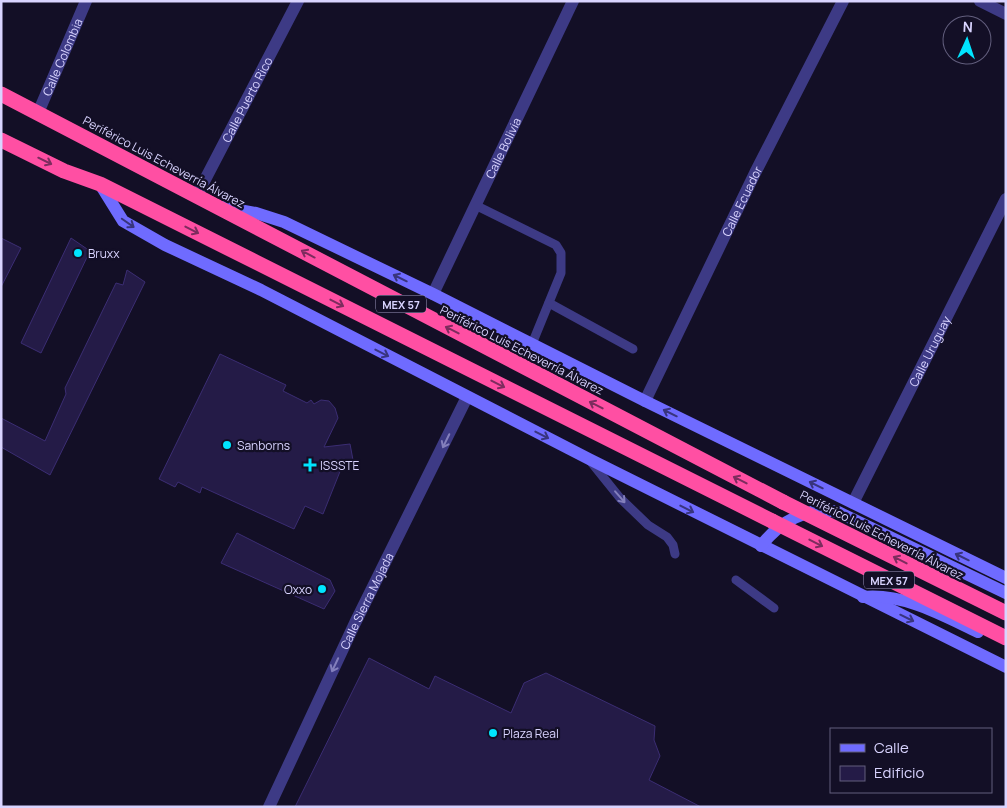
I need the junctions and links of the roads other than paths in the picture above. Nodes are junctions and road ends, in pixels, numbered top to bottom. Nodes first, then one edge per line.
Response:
1 (86, 1) edge
2 (298, 1) edge
3 (573, 1) edge
4 (842, 1) edge
5 (980, 1) edge
6 (1006, 14) edge
7 (1, 94) edge
8 (38, 112) junction
9 (1, 140) edge
10 (100, 184) junction
11 (196, 197) junction
12 (1006, 199) edge
13 (475, 205) junction
14 (214, 206) junction
15 (433, 294) junction
16 (550, 303) junction
17 (532, 344) junction
18 (633, 349) dead end
19 (467, 397) junction
20 (645, 401) junction
21 (590, 459) junction
22 (853, 503) junction
23 (761, 546) junction
24 (675, 554) dead end
25 (1006, 578) edge
26 (736, 580) dead end
27 (1006, 593) edge
28 (863, 597) junction
29 (774, 608) dead end
30 (1006, 614) edge
31 (1006, 638) edge
32 (1006, 644) edge
33 (1006, 667) edge
34 (269, 807) edge

1 - 8 street, Calle Colombia
2 - 11 street, Calle Puerto Rico
3 - 13 street, Calle Bolivia
4 - 20 street, Calle Ecuador
5 - 6 street
7 - 8 highway, Periférico Luis Echeverría Álvarez / MEX 57
8 - 11 highway, Periférico Luis Echeverría Álvarez / MEX 57
9 -> 10 highway, MEX 57
10 -> 19 street
10 -> 31 highway, MEX 57, bridge
11 - 14 highway, Periférico Luis Echeverría Álvarez / MEX 57
12 - 22 street, Calle Uruguay
13 - 15 street, Calle Bolivia
13 - 16 lane
15 -> 14 street
30 -> 14 highway, Periférico Luis Echeverría Álvarez / MEX 57, bridge
15 - 17 street
16 - 17 lane
16 - 18 lane
17 - 20 street
19 -> 21 street
19 -> 34 street, Calle Sierra Mojada
22 -> 20 street
21 -> 23 street
21 -> 24 lane
25 -> 22 street
23 - 27 street
23 - 28 street
26 - 29 lane
28 - 32 street
28 -> 33 street

